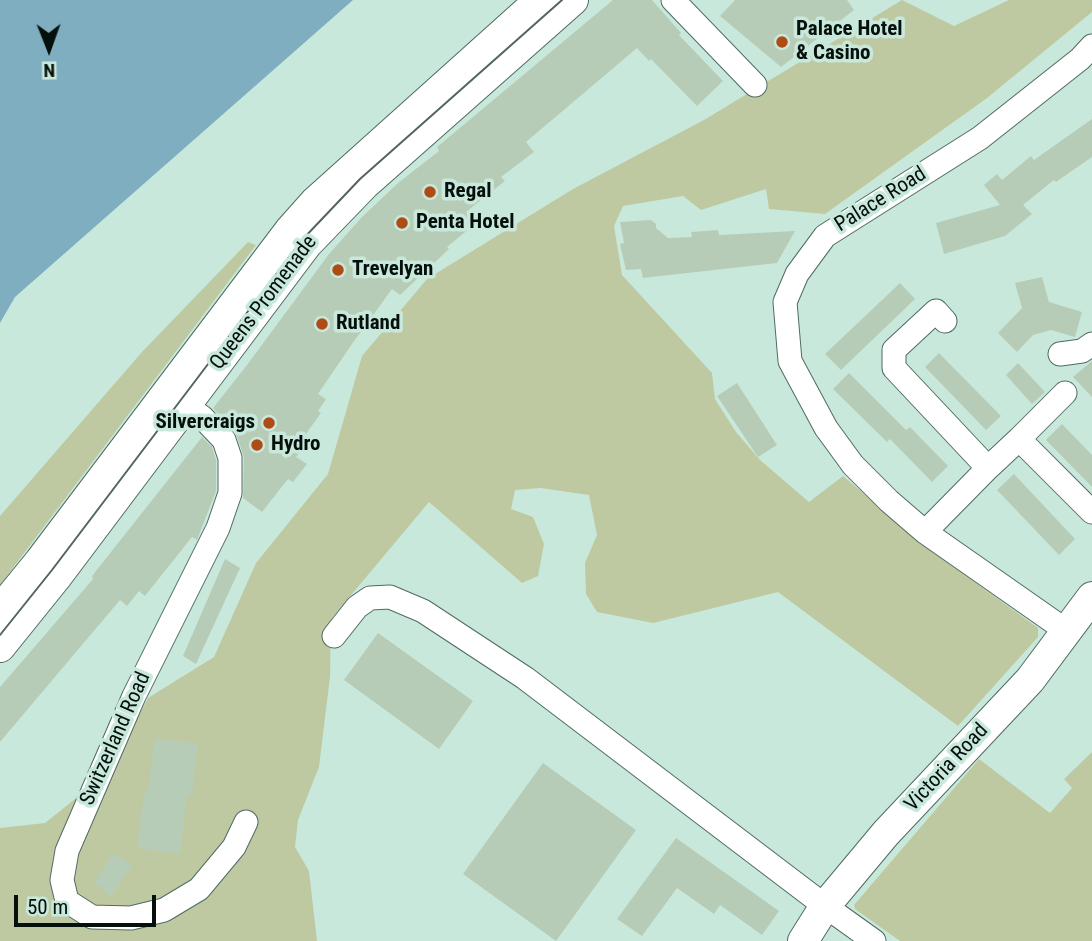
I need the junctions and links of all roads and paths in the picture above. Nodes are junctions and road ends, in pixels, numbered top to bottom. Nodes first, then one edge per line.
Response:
1 (540, 0) edge
2 (573, 0) edge
3 (673, 0) edge
4 (1092, 46) edge
5 (755, 85) dead end
6 (945, 321) dead end
7 (1092, 344) edge
8 (1060, 354) dead end
9 (1065, 393) dead end
10 (176, 400) junction
11 (1019, 439) junction
12 (988, 468) junction
13 (1092, 512) edge
14 (925, 532) junction
15 (1092, 597) edge
16 (0, 610) edge
17 (1068, 632) junction
18 (334, 636) dead end
19 (0, 647) edge
20 (246, 822) dead end
21 (825, 906) junction
22 (803, 941) edge
23 (874, 941) edge

1 - 10 main road, Queens Promenade
2 - 10 main road, Queens Promenade
3 - 5 street
4 - 14 street, Palace Road
6 - 12 street
7 - 8 street
9 - 11 street
10 - 16 main road, Queens Promenade
10 - 19 main road, Queens Promenade
10 - 20 street, Switzerland Road
11 - 12 street
11 - 13 street
12 - 14 street
14 - 17 street, Palace Road
15 - 17 main road, Victoria Road
17 - 21 main road, Victoria Road
18 - 21 street
21 - 22 main road, Victoria Road
21 - 23 street

